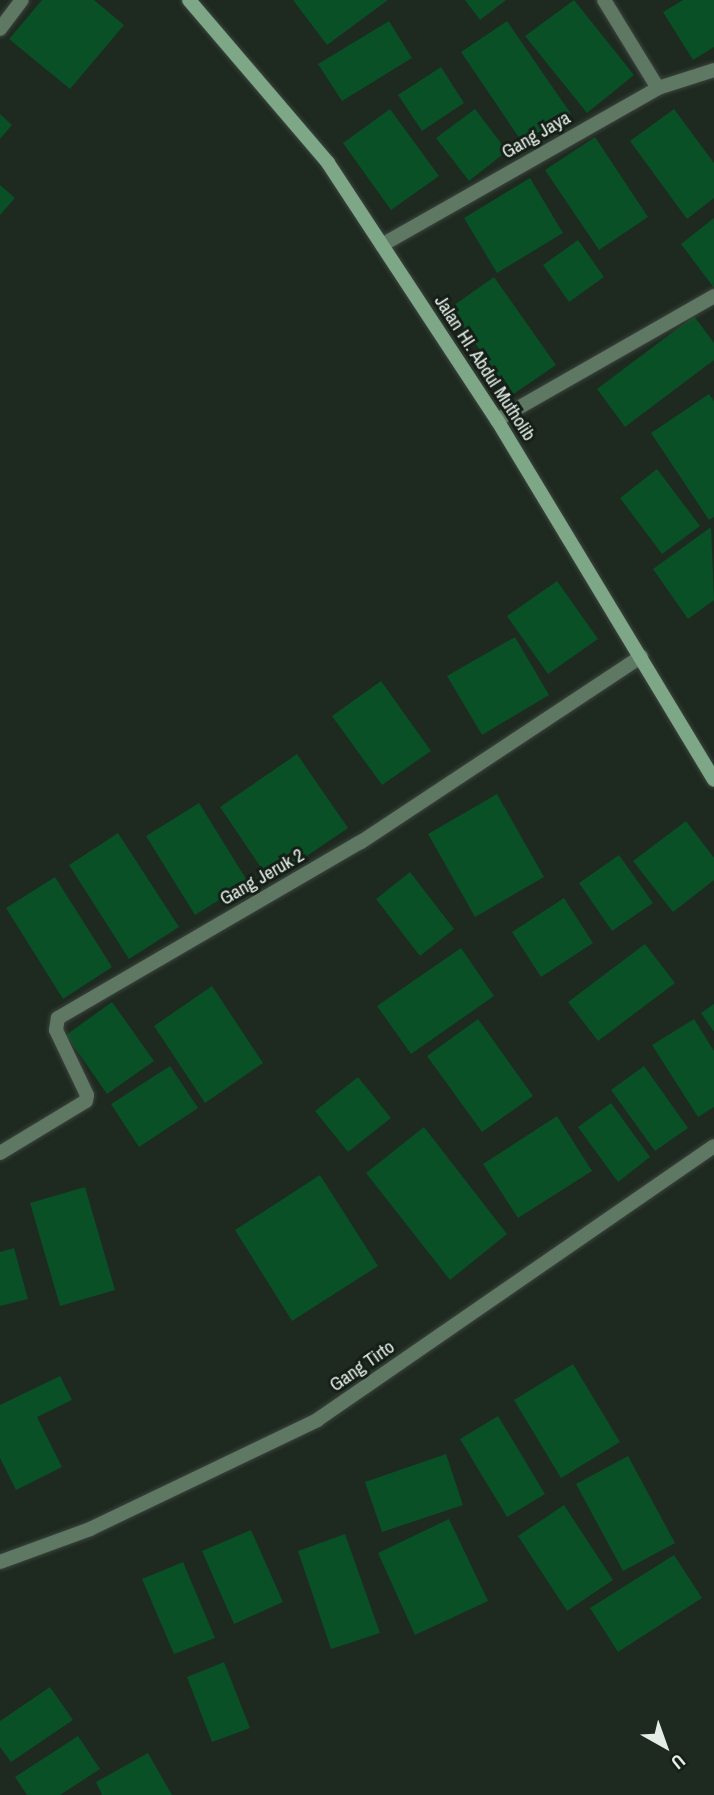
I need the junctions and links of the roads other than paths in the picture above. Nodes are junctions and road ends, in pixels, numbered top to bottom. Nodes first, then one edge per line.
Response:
1 (22, 0) edge
2 (189, 0) edge
3 (604, 0) edge
4 (0, 29) edge
5 (714, 70) edge
6 (658, 88) junction
7 (382, 245) junction
8 (714, 296) edge
9 (497, 420) junction
10 (641, 657) junction
11 (714, 780) edge
12 (714, 1146) edge
13 (0, 1153) edge
14 (0, 1562) edge

1 - 4 street
2 - 7 street, Jalan HI. Abdul Mutholib
3 - 6 street
5 - 6 street, Gang Jaya
6 - 7 street, Gang Jaya
7 - 9 street, Jalan HI. Abdul Mutholib
8 - 9 street
9 - 10 street, Jalan HI. Abdul Mutholib
10 - 11 street, Jalan HI. Abdul Mutholib
10 - 13 street, Gang Jeruk 2
12 - 14 street, Gang Tirto

